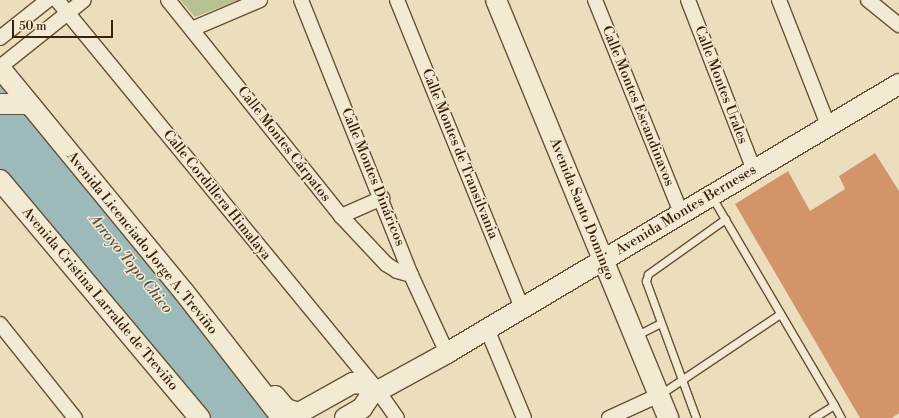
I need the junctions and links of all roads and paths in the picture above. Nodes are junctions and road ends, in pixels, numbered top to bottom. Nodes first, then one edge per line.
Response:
1 (48, 0) edge
2 (57, 0) edge
3 (84, 0) edge
4 (168, 0) edge
5 (260, 0) edge
6 (301, 0) edge
7 (398, 0) edge
8 (496, 0) edge
9 (595, 0) edge
10 (688, 0) edge
11 (779, 0) edge
12 (868, 0) edge
13 (68, 13) junction
14 (899, 24) edge
15 (192, 28) junction
16 (0, 38) edge
17 (0, 68) edge
18 (899, 84) edge
19 (3, 104) edge
20 (29, 104) junction
21 (828, 125) junction
22 (754, 170) junction
23 (0, 180) edge
24 (711, 196) junction
25 (382, 198) junction
26 (681, 213) junction
27 (341, 216) junction
28 (725, 219) junction
29 (602, 260) junction
30 (411, 274) junction
31 (184, 292) junction
32 (97, 297) junction
33 (522, 308) junction
34 (780, 314) junction
35 (660, 323) junction
36 (0, 324) edge
37 (487, 330) junction
38 (633, 337) junction
39 (447, 353) junction
40 (682, 382) junction
41 (374, 393) junction
42 (659, 395) junction
43 (834, 405) junction
44 (271, 412) edge
45 (75, 418) edge
46 (188, 418) edge
47 (200, 418) edge
48 (317, 418) edge
49 (345, 418) edge
50 (397, 418) edge
51 (524, 418) edge
52 (609, 418) edge
53 (668, 418) edge
54 (696, 418) edge
55 (813, 418) edge
56 (841, 418) edge

1 - 16 street
2 - 13 street, Calle Cordillera Himalaya
3 - 13 street
4 - 15 street, Calle Montes Cárpatos
5 - 15 street
6 - 25 street, Calle Montes Dináricos
7 - 33 street, Calle Montes de Transilvania
8 - 29 main road, Avenida Santo Domingo
9 - 26 street, Calle Montes Escandinavos
10 - 22 street, Calle Montes Urales
11 - 21 street
12 - 14 street
13 - 17 street
13 - 41 street, Calle Cordillera Himalaya
15 - 27 street, Calle Montes Cárpatos
17 - 20 main road, Avenida Licenciado Jorge A. Treviño
18 - 21 main road, Avenida Montes Berneses
19 - 20 main road
20 - 31 main road, Avenida Licenciado Jorge A. Treviño
21 - 22 main road, Avenida Montes Berneses
22 - 24 main road, Avenida Montes Berneses
23 - 32 main road, Avenida Cristina Larralde de Treviño
24 - 26 main road, Avenida Montes Berneses
24 - 28 lane
25 - 27 street
25 - 30 street, Calle Montes Dináricos
26 - 29 main road, Avenida Montes Berneses
27 - 30 street, Calle Montes Cárpatos
28 - 34 lane
28 - 35 lane
29 - 33 main road, Avenida Montes Berneses
29 - 38 main road, Avenida Santo Domingo
30 - 39 street, Calle Montes Dináricos
31 - 41 main road
31 - 44 main road, Avenida Licenciado Jorge A. Treviño
32 - 46 street
32 - 47 main road, Avenida Cristina Larralde de Treviño
33 - 37 main road, Avenida Montes Berneses
34 - 40 lane
34 - 43 lane
35 - 38 lane
35 - 40 lane
36 - 45 street
37 - 39 main road, Avenida Montes Berneses
37 - 51 street
38 - 42 main road, Avenida Santo Domingo
39 - 41 main road, Avenida Montes Berneses
40 - 42 lane
40 - 54 lane
41 - 48 main road, Avenida Montes Berneses
41 - 49 main road, Avenida Montes Berneses
41 - 50 street, Calle Cordillera Himalaya
42 - 52 street
42 - 53 main road, Avenida Santo Domingo
43 - 55 lane
43 - 56 lane

